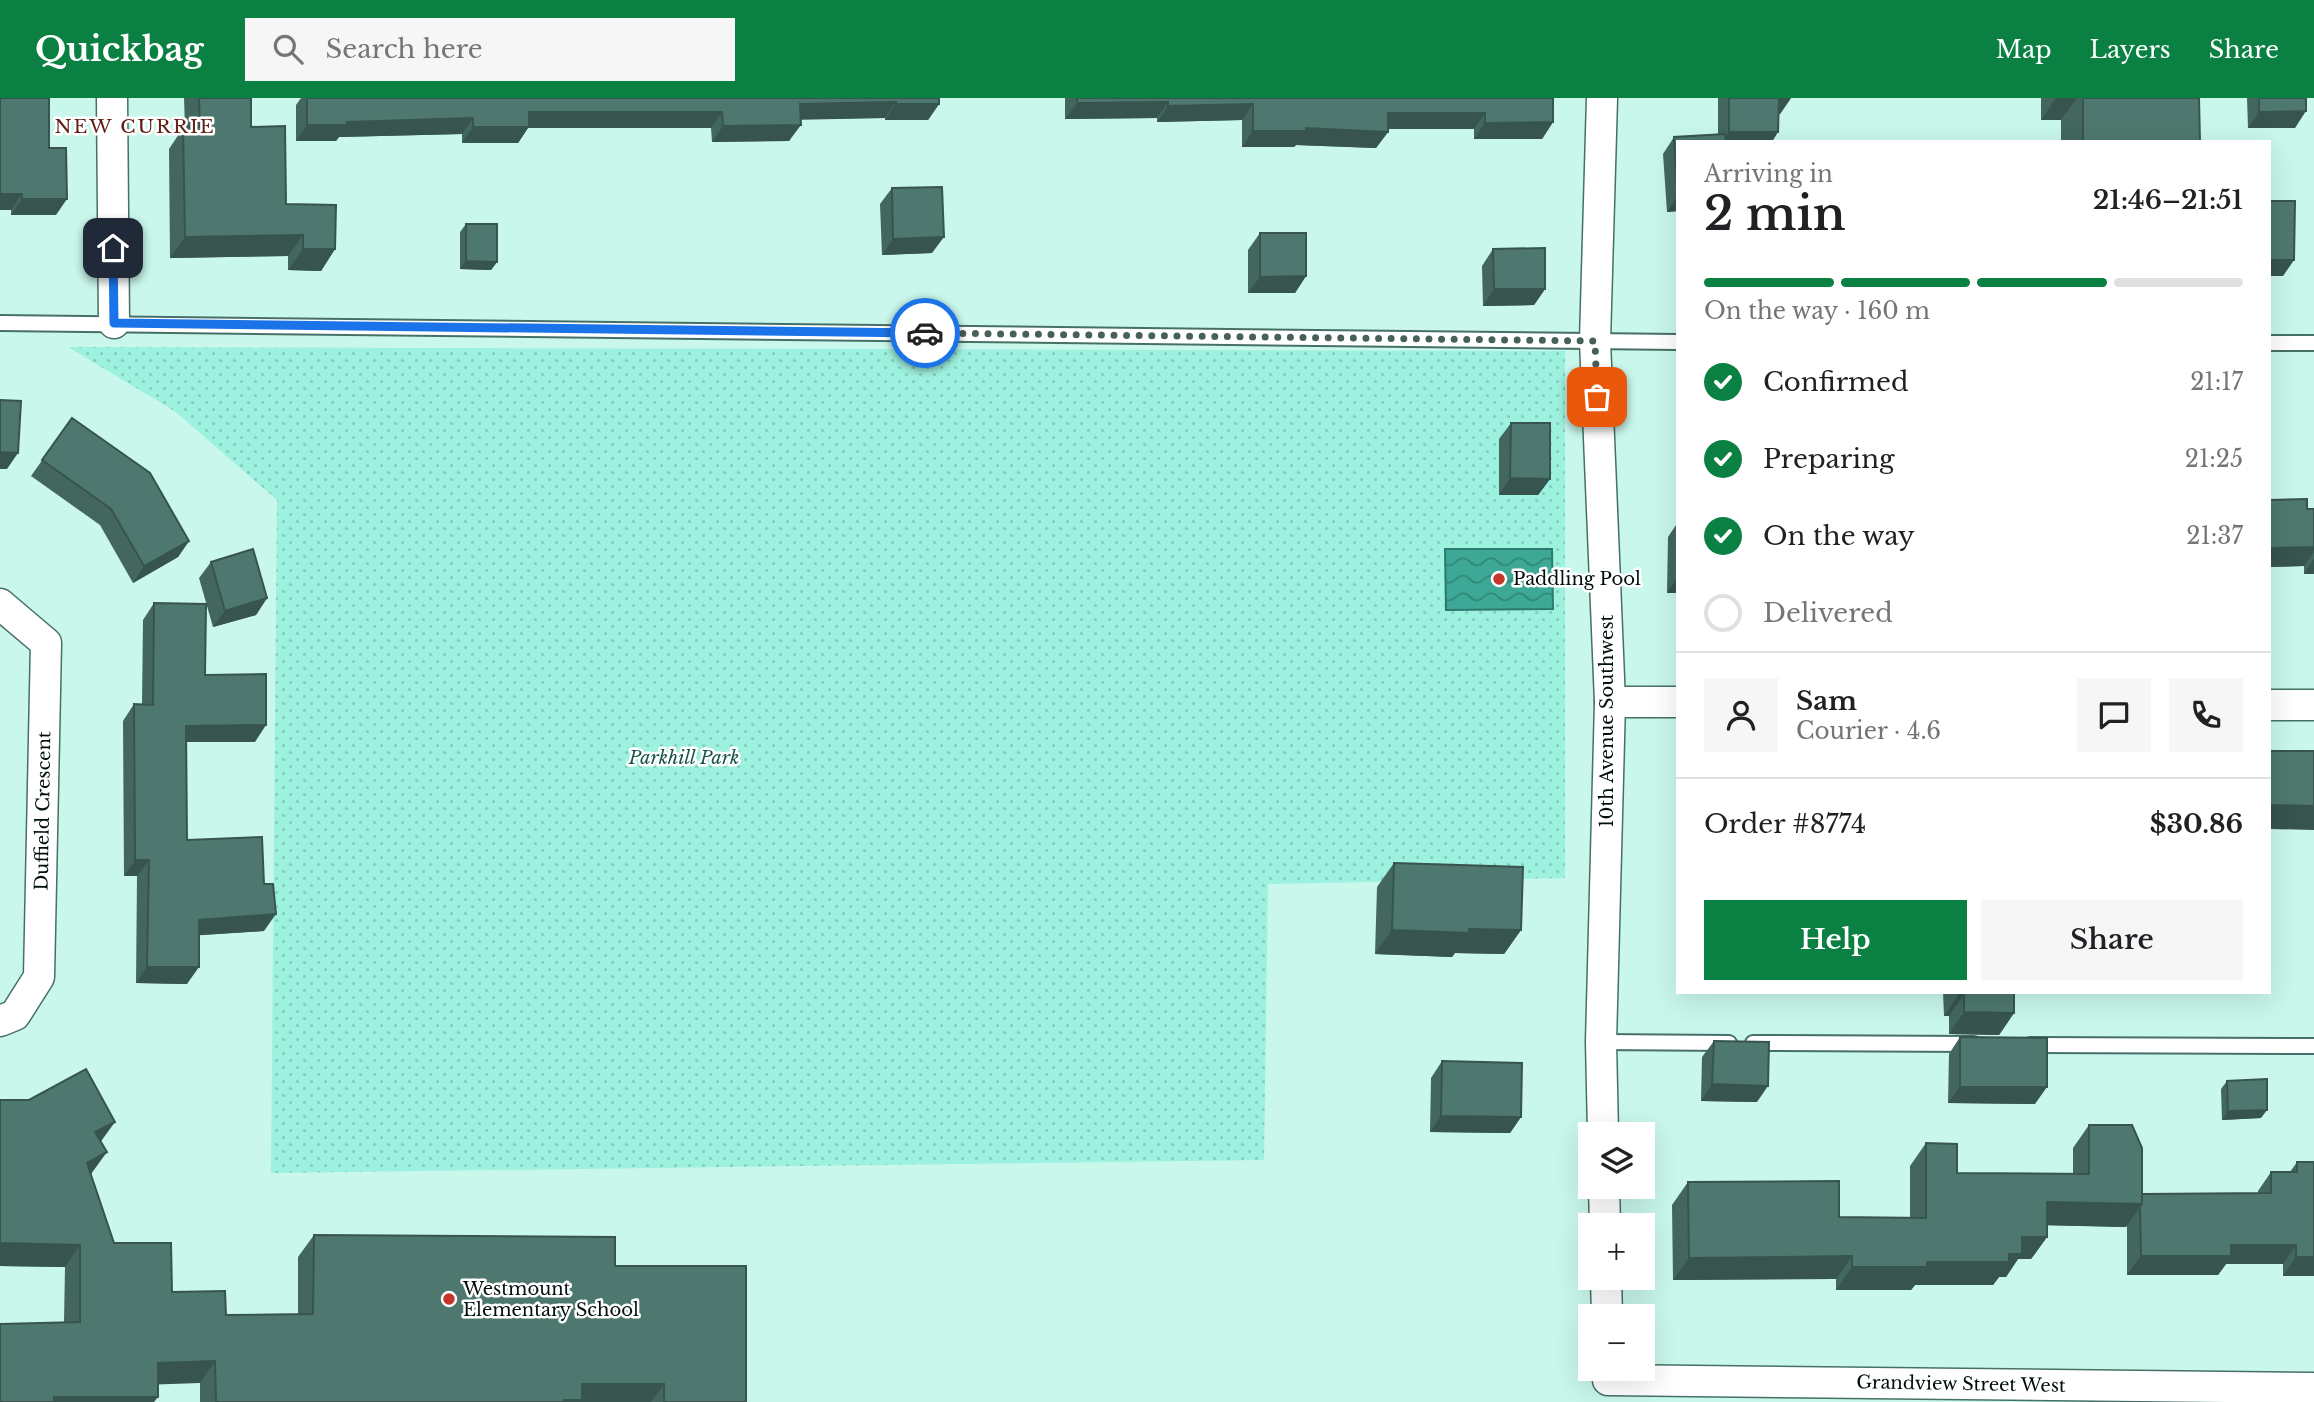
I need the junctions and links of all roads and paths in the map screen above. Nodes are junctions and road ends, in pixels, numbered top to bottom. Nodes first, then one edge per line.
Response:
1 (112, 98) edge
2 (1602, 98) edge
3 (0, 323) edge
4 (114, 323) junction
5 (1595, 341) junction
6 (1676, 342) edge
7 (2271, 343) edge
8 (2314, 343) edge
9 (0, 604) edge
10 (1610, 702) junction
11 (1676, 702) edge
12 (2271, 705) edge
13 (2314, 705) edge
14 (0, 1021) edge
15 (1601, 1042) junction
16 (1993, 1044) edge
17 (2021, 1045) edge
18 (2314, 1046) edge
19 (1603, 1122) edge
20 (1608, 1383) edge
21 (2314, 1388) edge

1 - 4 street
2 - 5 street, 10th Avenue Southwest
3 - 4 lane
4 - 5 lane
5 - 6 lane
5 - 10 street, 10th Avenue Southwest
7 - 8 lane
9 - 14 street, Duffield Crescent
10 - 11 street
10 - 15 street, 10th Avenue Southwest
12 - 13 street
15 - 16 lane
15 - 19 street, 10th Avenue Southwest
17 - 18 lane
20 - 21 street, Grandview Street West

